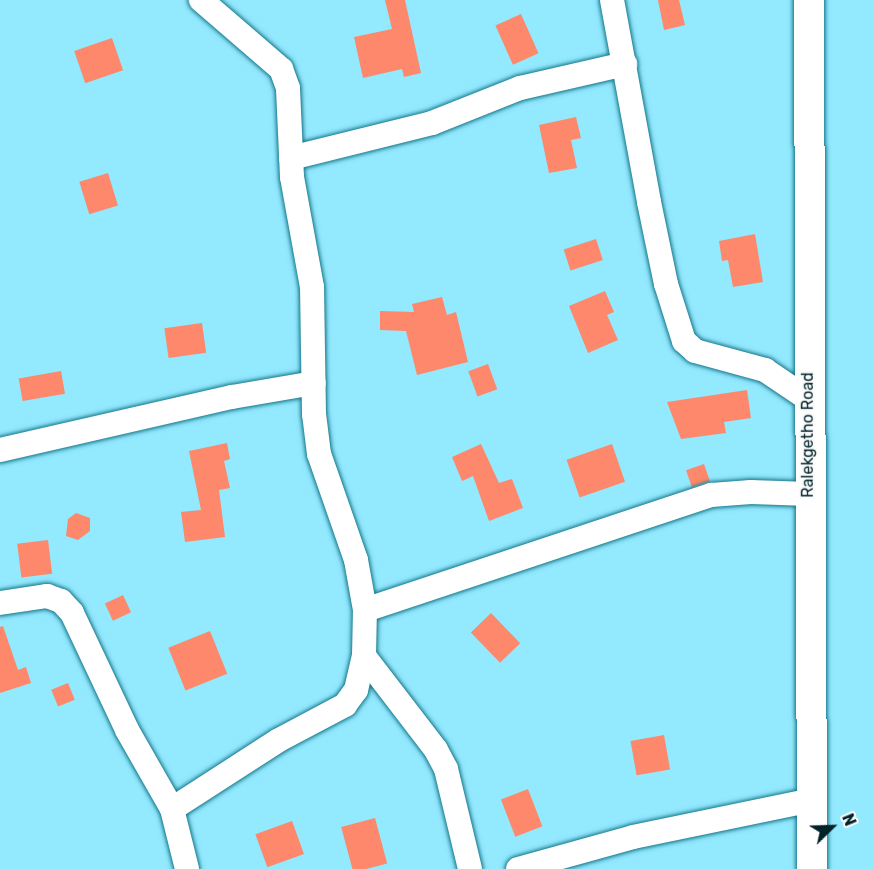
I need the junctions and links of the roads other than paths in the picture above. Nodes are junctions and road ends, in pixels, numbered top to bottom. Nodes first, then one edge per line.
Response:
1 (201, 0) edge
2 (612, 0) edge
3 (809, 0) edge
4 (625, 63) junction
5 (291, 158) junction
6 (314, 383) junction
7 (808, 399) junction
8 (0, 450) edge
9 (808, 494) junction
10 (0, 603) edge
11 (364, 610) junction
12 (364, 656) junction
13 (812, 800) junction
14 (172, 809) junction
15 (187, 869) edge
16 (470, 869) edge
17 (518, 869) edge
18 (812, 869) edge

1 - 5 lane
2 - 4 lane
3 - 7 main road, Ralekgetho Road
4 - 5 lane
4 - 7 lane
5 - 6 lane
6 - 8 lane
6 - 11 lane
7 - 9 main road, Ralekgetho Road
9 - 11 lane
9 - 13 main road, Ralekgetho Road
10 - 14 lane
11 - 12 lane
12 - 14 lane
12 - 16 lane
13 - 17 lane
13 - 18 main road, Ralekgetho Road
14 - 15 lane

